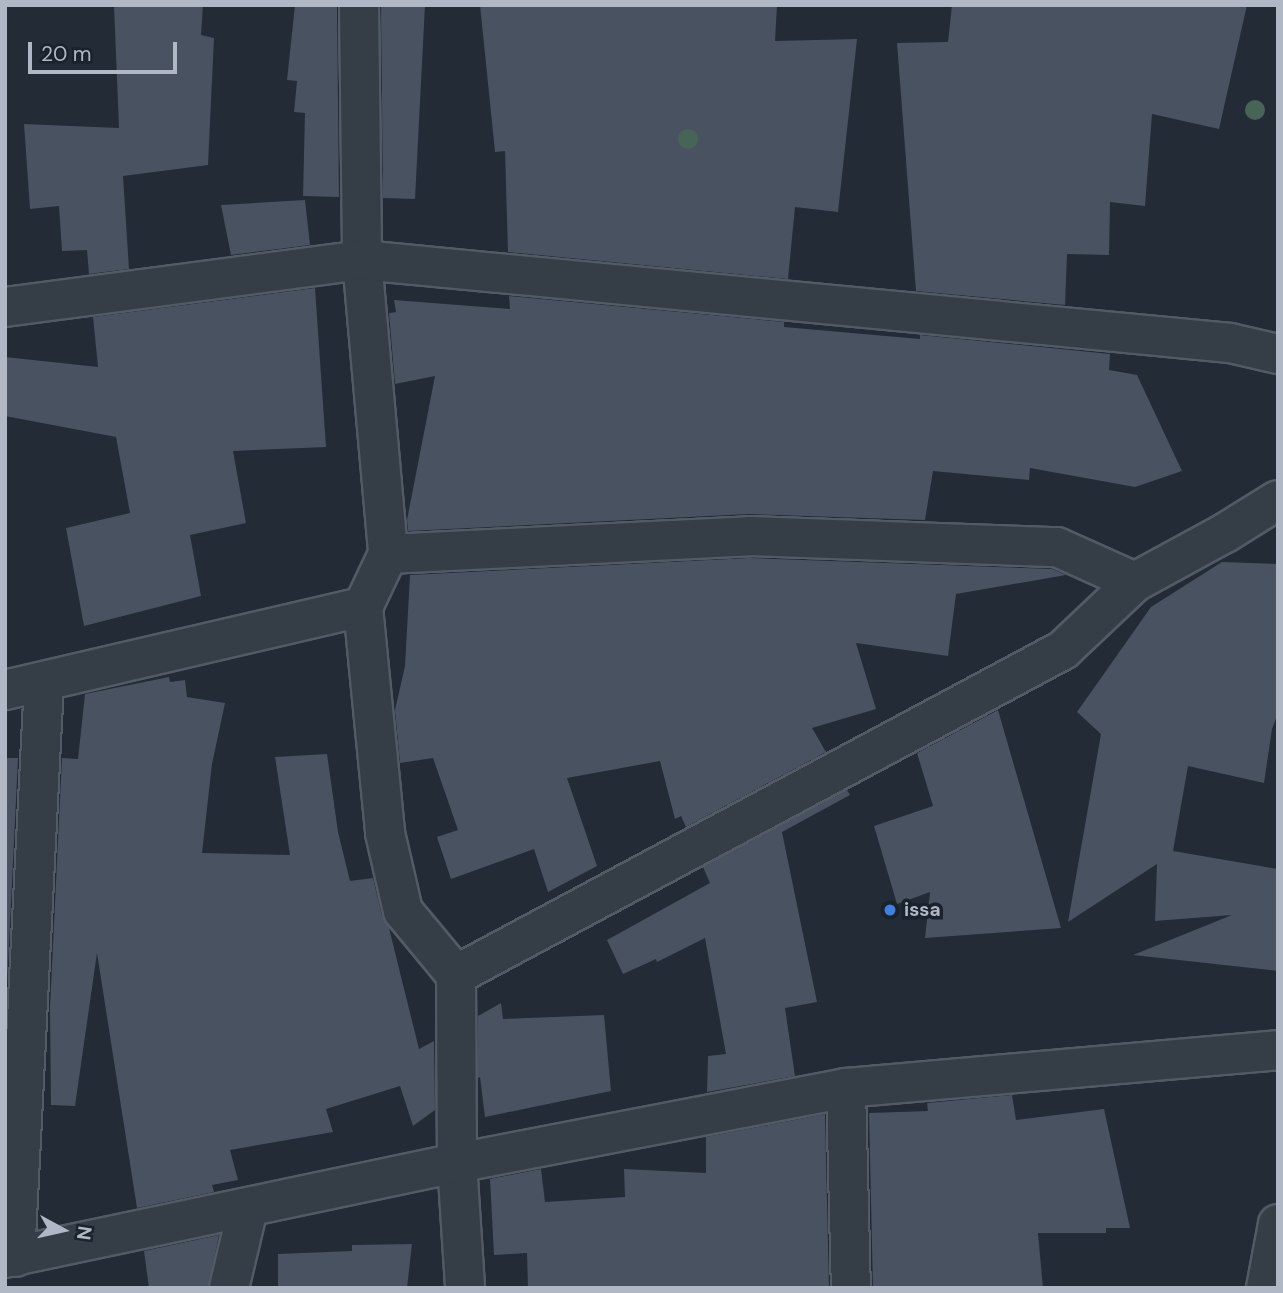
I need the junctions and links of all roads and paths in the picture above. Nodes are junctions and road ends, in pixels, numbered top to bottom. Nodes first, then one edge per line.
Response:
1 (359, 5) edge
2 (362, 260) junction
3 (5, 307) edge
4 (1278, 354) edge
5 (1278, 500) edge
6 (387, 554) junction
7 (1135, 582) junction
8 (363, 607) junction
9 (44, 682) junction
10 (5, 690) edge
11 (456, 975) junction
12 (1278, 1050) edge
13 (846, 1088) junction
14 (457, 1163) junction
15 (248, 1208) junction
16 (1278, 1224) edge
17 (10, 1258) edge
18 (229, 1288) edge
19 (465, 1288) edge
20 (851, 1288) edge
21 (1266, 1288) edge

1 - 2 street
2 - 3 street
2 - 4 street
2 - 6 street
5 - 7 street
6 - 7 street
6 - 8 street
7 - 11 street
8 - 9 street
8 - 11 street
9 - 10 street
9 - 17 street
11 - 14 street
12 - 13 street
13 - 14 street
13 - 20 street
14 - 15 street
14 - 19 street
15 - 17 street
15 - 18 street
16 - 21 street

